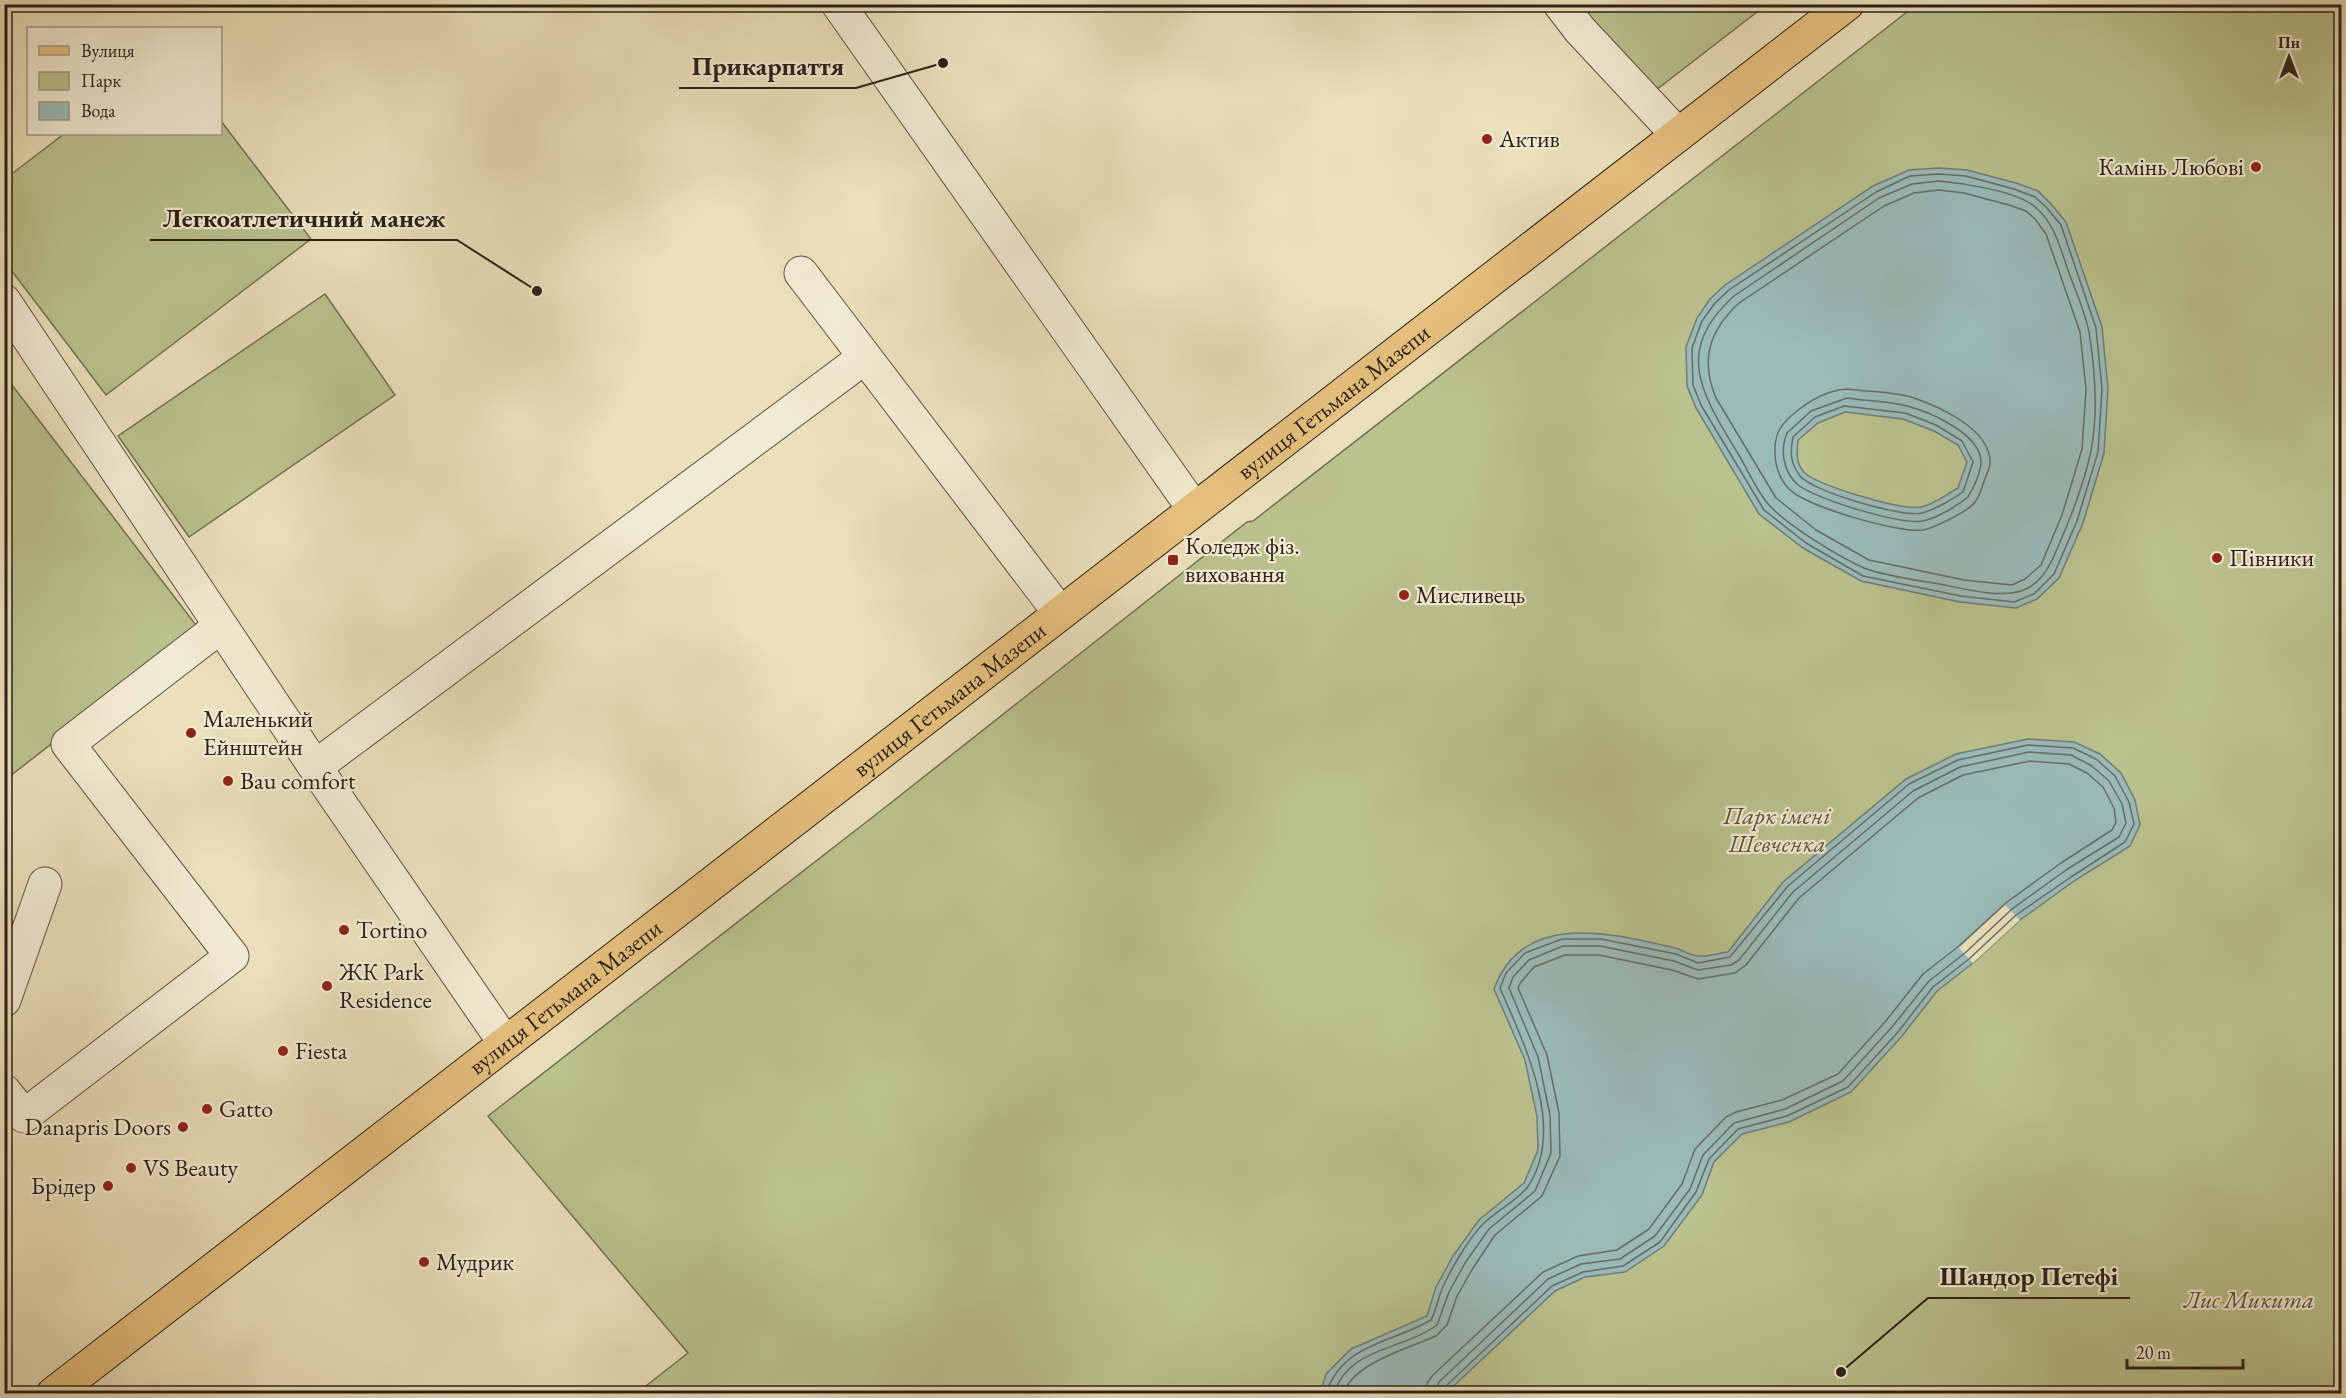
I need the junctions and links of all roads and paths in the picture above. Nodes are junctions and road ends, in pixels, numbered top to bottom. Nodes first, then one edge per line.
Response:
1 (838, 4) edge
2 (1560, 4) edge
3 (1846, 4) edge
4 (1678, 135) junction
5 (801, 273) dead end
6 (4, 301) edge
7 (865, 357) junction
8 (1194, 509) junction
9 (1060, 613) junction
10 (221, 626) junction
11 (315, 767) junction
12 (45, 884) dead end
13 (5, 998) edge
14 (505, 1043) junction
15 (4, 1091) edge
16 (53, 1394) edge

1 - 8 lane
2 - 4 lane
3 - 4 main road, вулиця Гетьмана Мазепи
4 - 8 main road, вулиця Гетьмана Мазепи
5 - 7 lane
6 - 10 lane
7 - 9 lane
7 - 11 lane
8 - 9 main road, вулиця Гетьмана Мазепи
9 - 14 main road, вулиця Гетьмана Мазепи
10 - 11 lane
10 - 15 lane
11 - 14 lane
12 - 13 lane
14 - 16 main road, вулиця Гетьмана Мазепи

